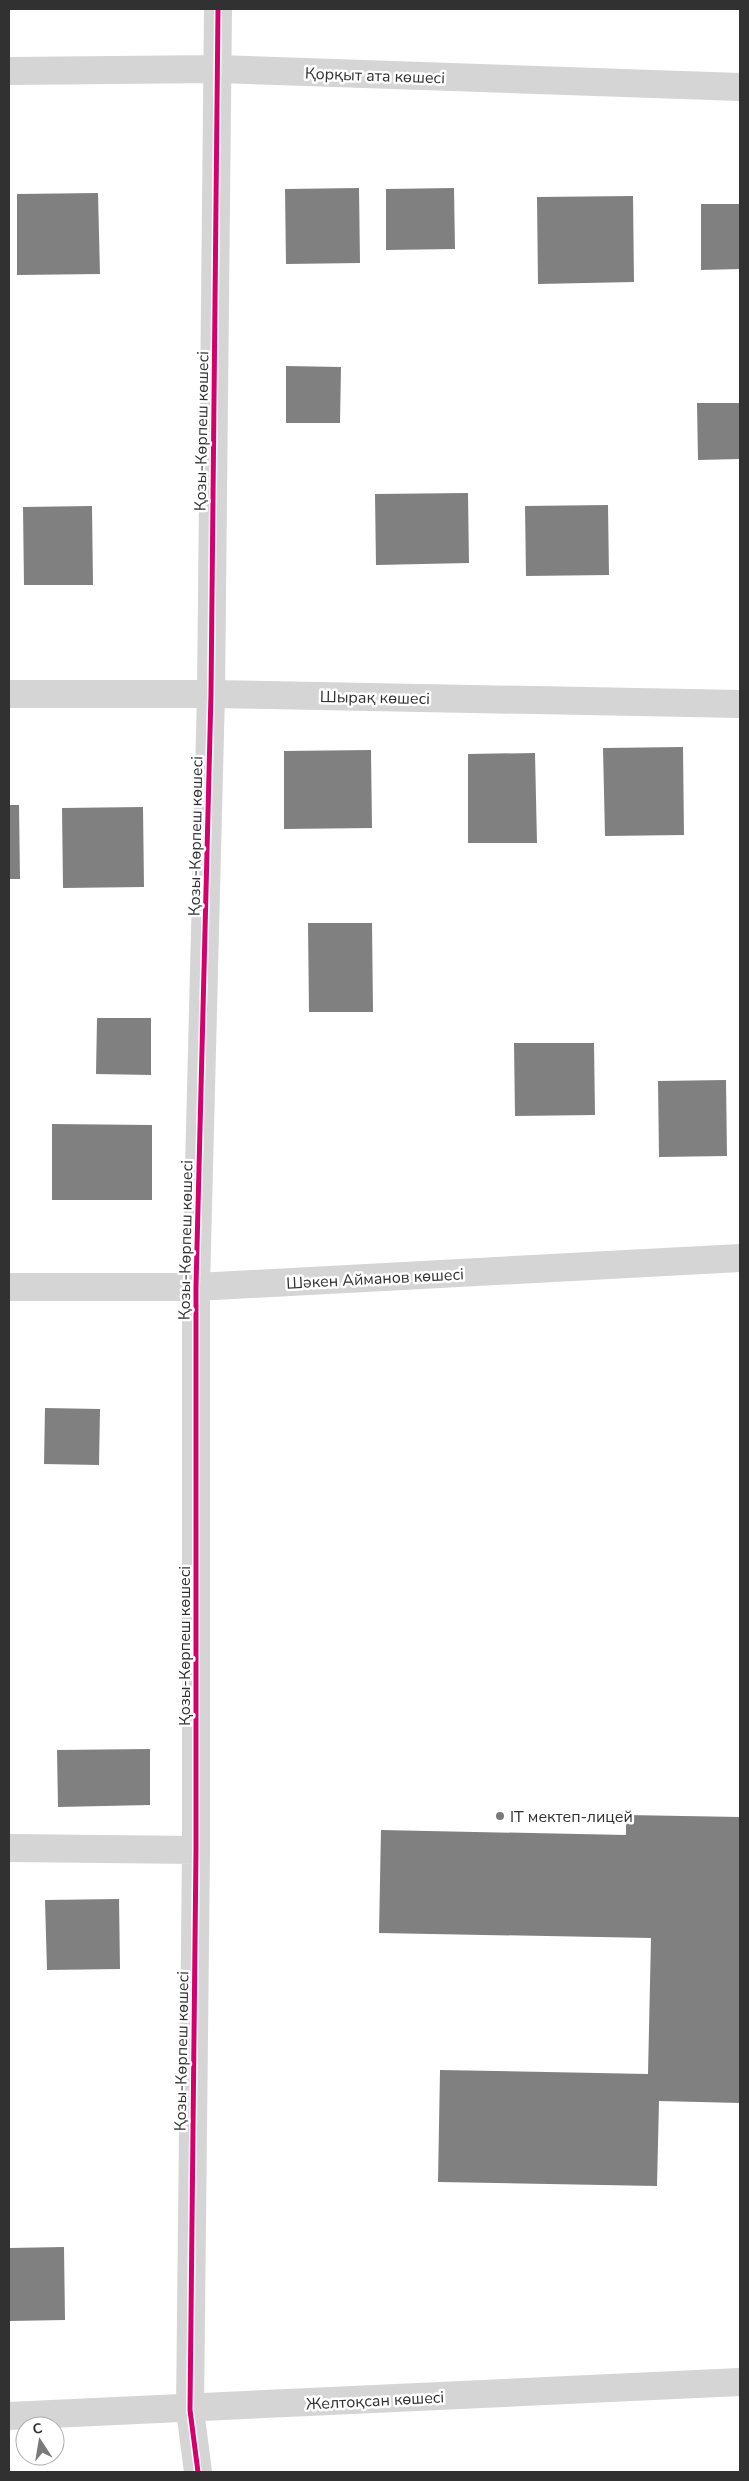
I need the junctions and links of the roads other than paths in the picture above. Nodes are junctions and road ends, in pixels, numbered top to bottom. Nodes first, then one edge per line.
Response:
1 (218, 9) edge
2 (217, 69) junction
3 (9, 71) edge
4 (740, 87) edge
5 (9, 694) edge
6 (211, 694) junction
7 (740, 704) edge
8 (740, 1258) edge
9 (9, 1287) edge
10 (196, 1287) junction
11 (9, 1848) edge
12 (196, 1850) junction
13 (740, 2382) edge
14 (190, 2410) junction
15 (9, 2416) edge
16 (198, 2472) edge

1 - 2 street, Қозы-Көрпеш көшесі
2 - 3 street, Қорқыт ата көшесі
2 - 4 street, Қорқыт ата көшесі
2 - 6 street, Қозы-Көрпеш көшесі
5 - 6 street, Шырақ көшесі
6 - 7 street, Шырақ көшесі
6 - 10 street, Қозы-Көрпеш көшесі
8 - 10 street, Шәкен Айманов көшесі
9 - 10 street, Шәкен Айманов көшесі
10 - 12 street, Қозы-Көрпеш көшесі
11 - 12 street
12 - 14 street, Қозы-Көрпеш көшесі
13 - 14 street, Желтоқсан көшесі
14 - 15 street, Желтоқсан көшесі
14 - 16 street, Қозы-Көрпеш көшесі

